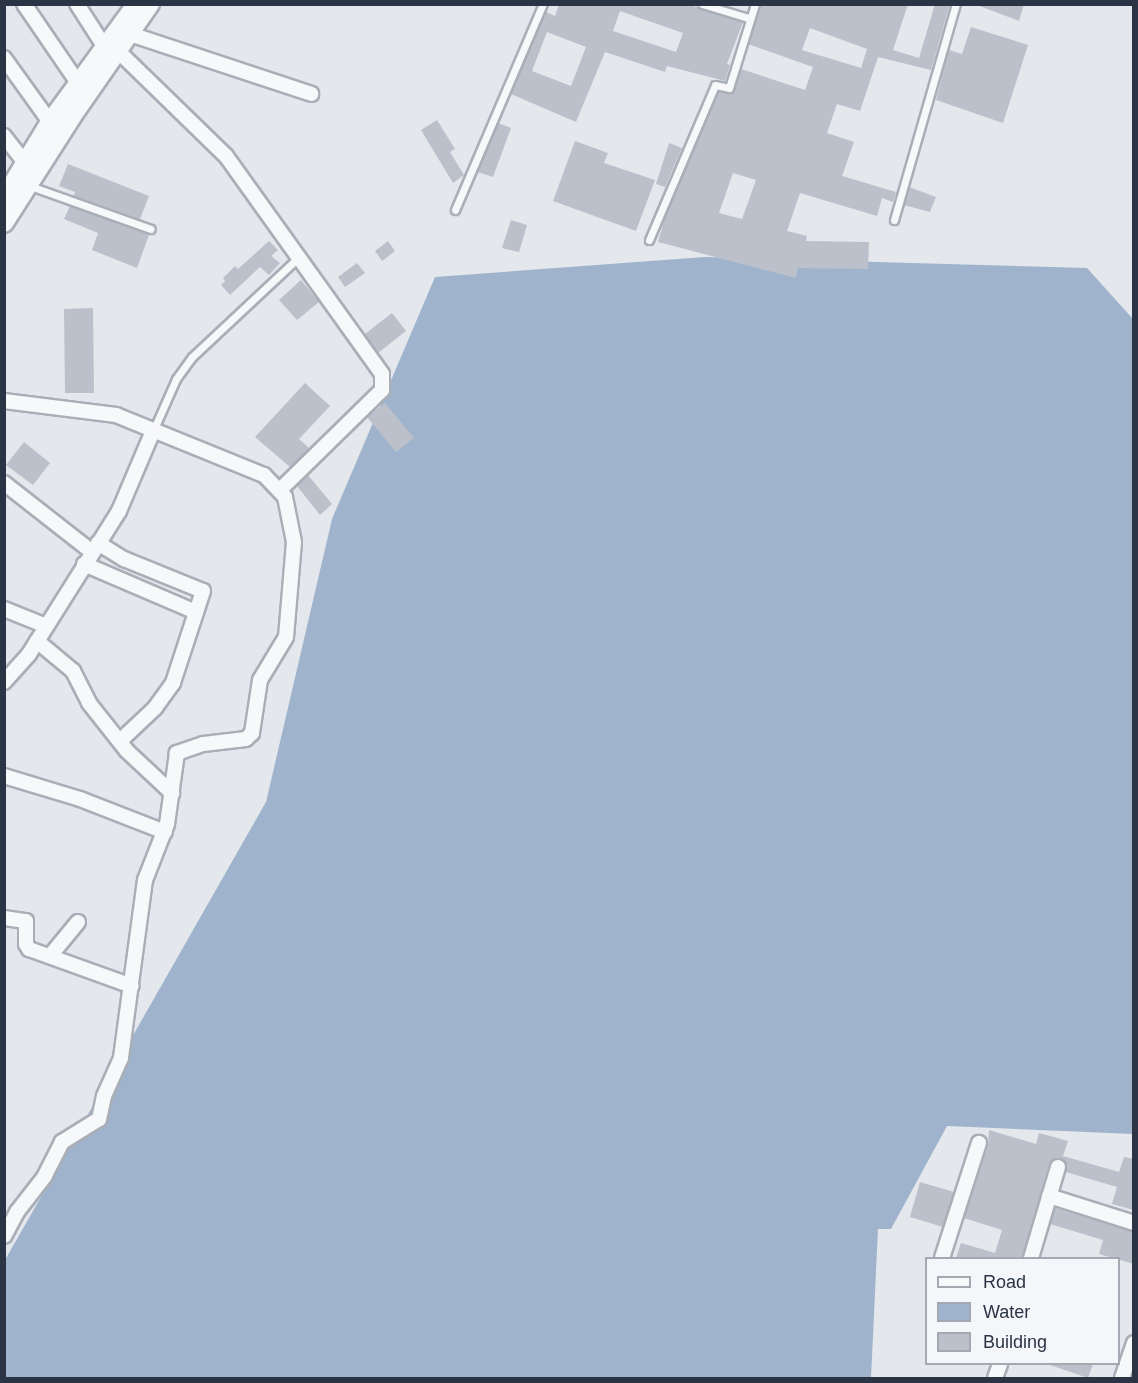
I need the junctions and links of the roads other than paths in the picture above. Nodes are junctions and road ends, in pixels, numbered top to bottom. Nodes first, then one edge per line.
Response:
1 (24, 4) edge
2 (77, 4) edge
3 (136, 4) edge
4 (150, 4) edge
5 (543, 4) edge
6 (702, 4) edge
7 (754, 4) edge
8 (956, 4) edge
9 (748, 18) junction
10 (130, 34) junction
11 (112, 49) junction
12 (4, 58) edge
13 (78, 83) junction
14 (311, 94) dead end
15 (50, 122) junction
16 (4, 136) edge
17 (25, 163) junction
18 (30, 186) junction
19 (4, 198) edge
20 (455, 210) dead end
21 (6, 216) edge
22 (894, 220) dead end
23 (151, 229) dead end
24 (649, 240) dead end
25 (298, 258) junction
26 (4, 401) edge
27 (153, 431) junction
28 (4, 483) edge
29 (280, 490) junction
30 (91, 553) junction
31 (4, 609) edge
32 (196, 612) junction
33 (46, 626) junction
34 (37, 641) junction
35 (4, 682) edge
36 (120, 741) junction
37 (4, 776) edge
38 (172, 793) junction
39 (165, 832) junction
40 (4, 918) edge
41 (78, 922) dead end
42 (50, 956) junction
43 (132, 986) junction
44 (979, 1143) dead end
45 (1058, 1167) dead end
46 (1049, 1196) junction
47 (1134, 1223) edge
48 (4, 1236) edge
49 (942, 1257) edge
50 (1031, 1257) edge
51 (1134, 1343) edge
52 (1123, 1360) edge
53 (1122, 1378) edge

1 - 13 street
2 - 11 street
3 - 11 street
4 - 10 street
5 - 20 lane
6 - 9 lane
7 - 9 lane
8 - 22 lane
9 - 24 lane
10 - 11 street
10 - 14 street
11 - 13 street
11 - 18 street
11 - 25 street
12 - 15 street
13 - 15 street
15 - 17 street
16 - 17 street
17 - 19 street
18 - 21 street
18 - 23 lane
25 - 27 lane
25 - 29 street
26 - 27 street
27 - 29 street
27 - 30 street
28 - 30 street
29 - 38 street
30 - 32 street
30 - 32 street
30 - 33 street
31 - 33 street
32 - 36 street
33 - 34 street
34 - 35 street
34 - 36 street
36 - 38 street
37 - 39 street
38 - 39 street
39 - 43 street
40 - 42 street
41 - 42 street
42 - 43 street
43 - 48 street
44 - 49 street
45 - 46 street
46 - 47 street
46 - 50 street
51 - 52 street
52 - 53 street

